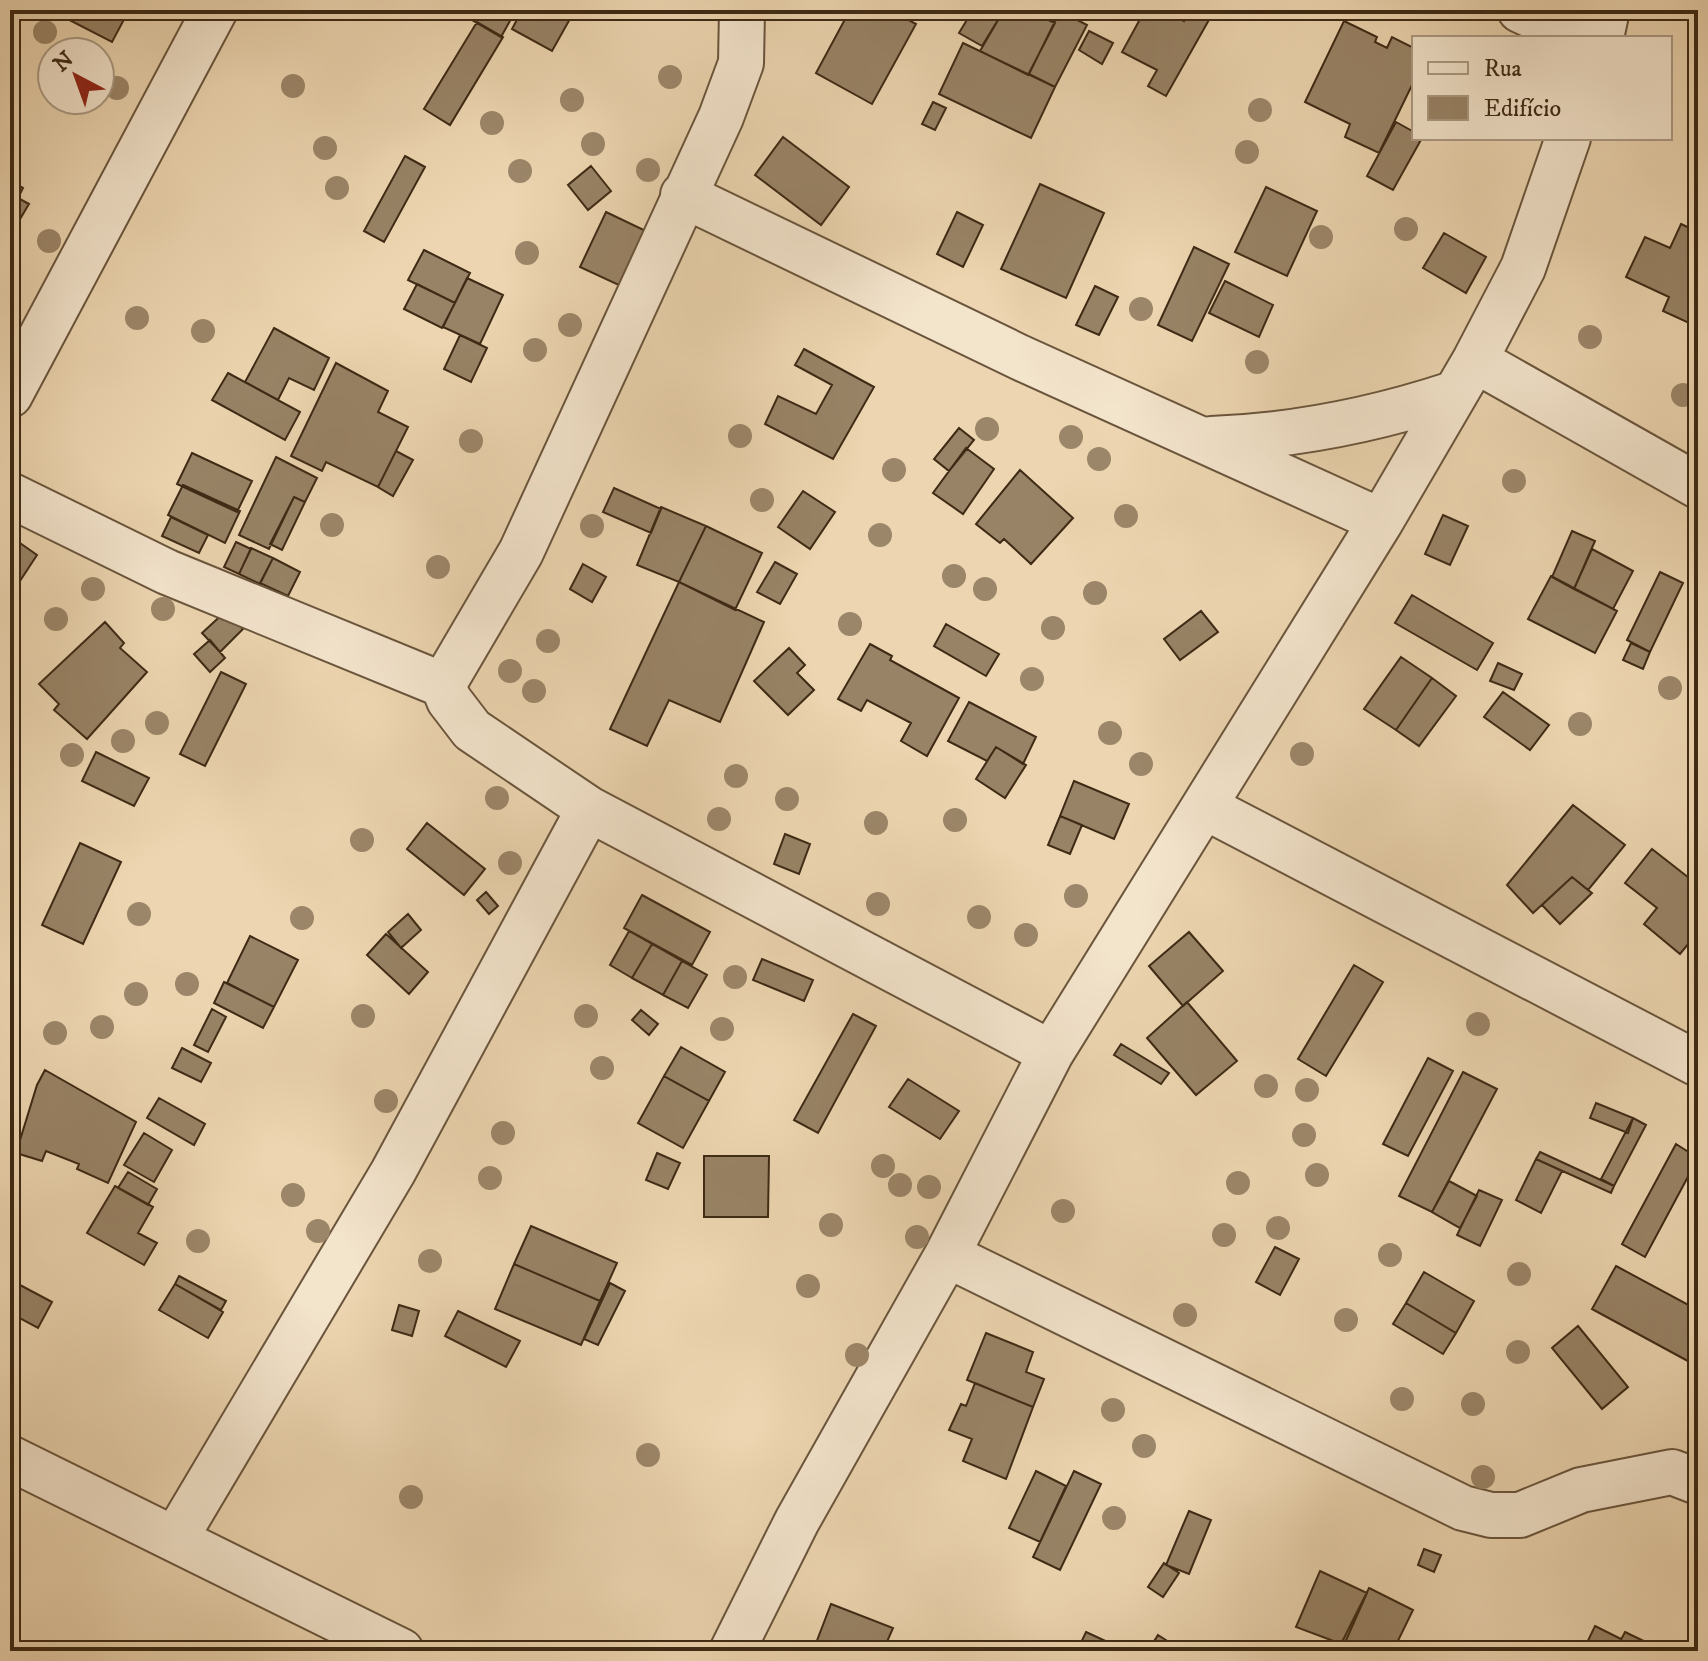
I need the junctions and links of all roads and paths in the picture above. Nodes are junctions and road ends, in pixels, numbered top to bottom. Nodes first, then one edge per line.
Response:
1 (215, 10) edge
2 (742, 10) edge
3 (1520, 10) edge
4 (1607, 10) edge
5 (1576, 36) edge
6 (1601, 36) edge
7 (1567, 140) edge
8 (683, 195) junction
9 (1464, 377) junction
10 (10, 395) edge
11 (1201, 439) junction
12 (1698, 486) edge
13 (10, 495) edge
14 (1381, 521) junction
15 (443, 685) junction
16 (1205, 807) junction
17 (589, 809) junction
18 (1051, 1053) junction
19 (1698, 1064) edge
20 (947, 1255) junction
21 (10, 1458) edge
22 (1698, 1482) edge
23 (175, 1539) junction
24 (401, 1651) edge
25 (732, 1651) edge

1 - 10 street
2 - 8 street
3 - 5 street
4 - 6 street
7 - 9 street
8 - 11 street
8 - 15 street
9 - 11 street
9 - 12 street
9 - 14 street
11 - 14 street
13 - 15 street
14 - 16 street
15 - 17 street
16 - 18 street
16 - 19 street
17 - 18 street
17 - 23 street
18 - 20 street
20 - 22 street
20 - 25 street
21 - 23 street
23 - 24 street

